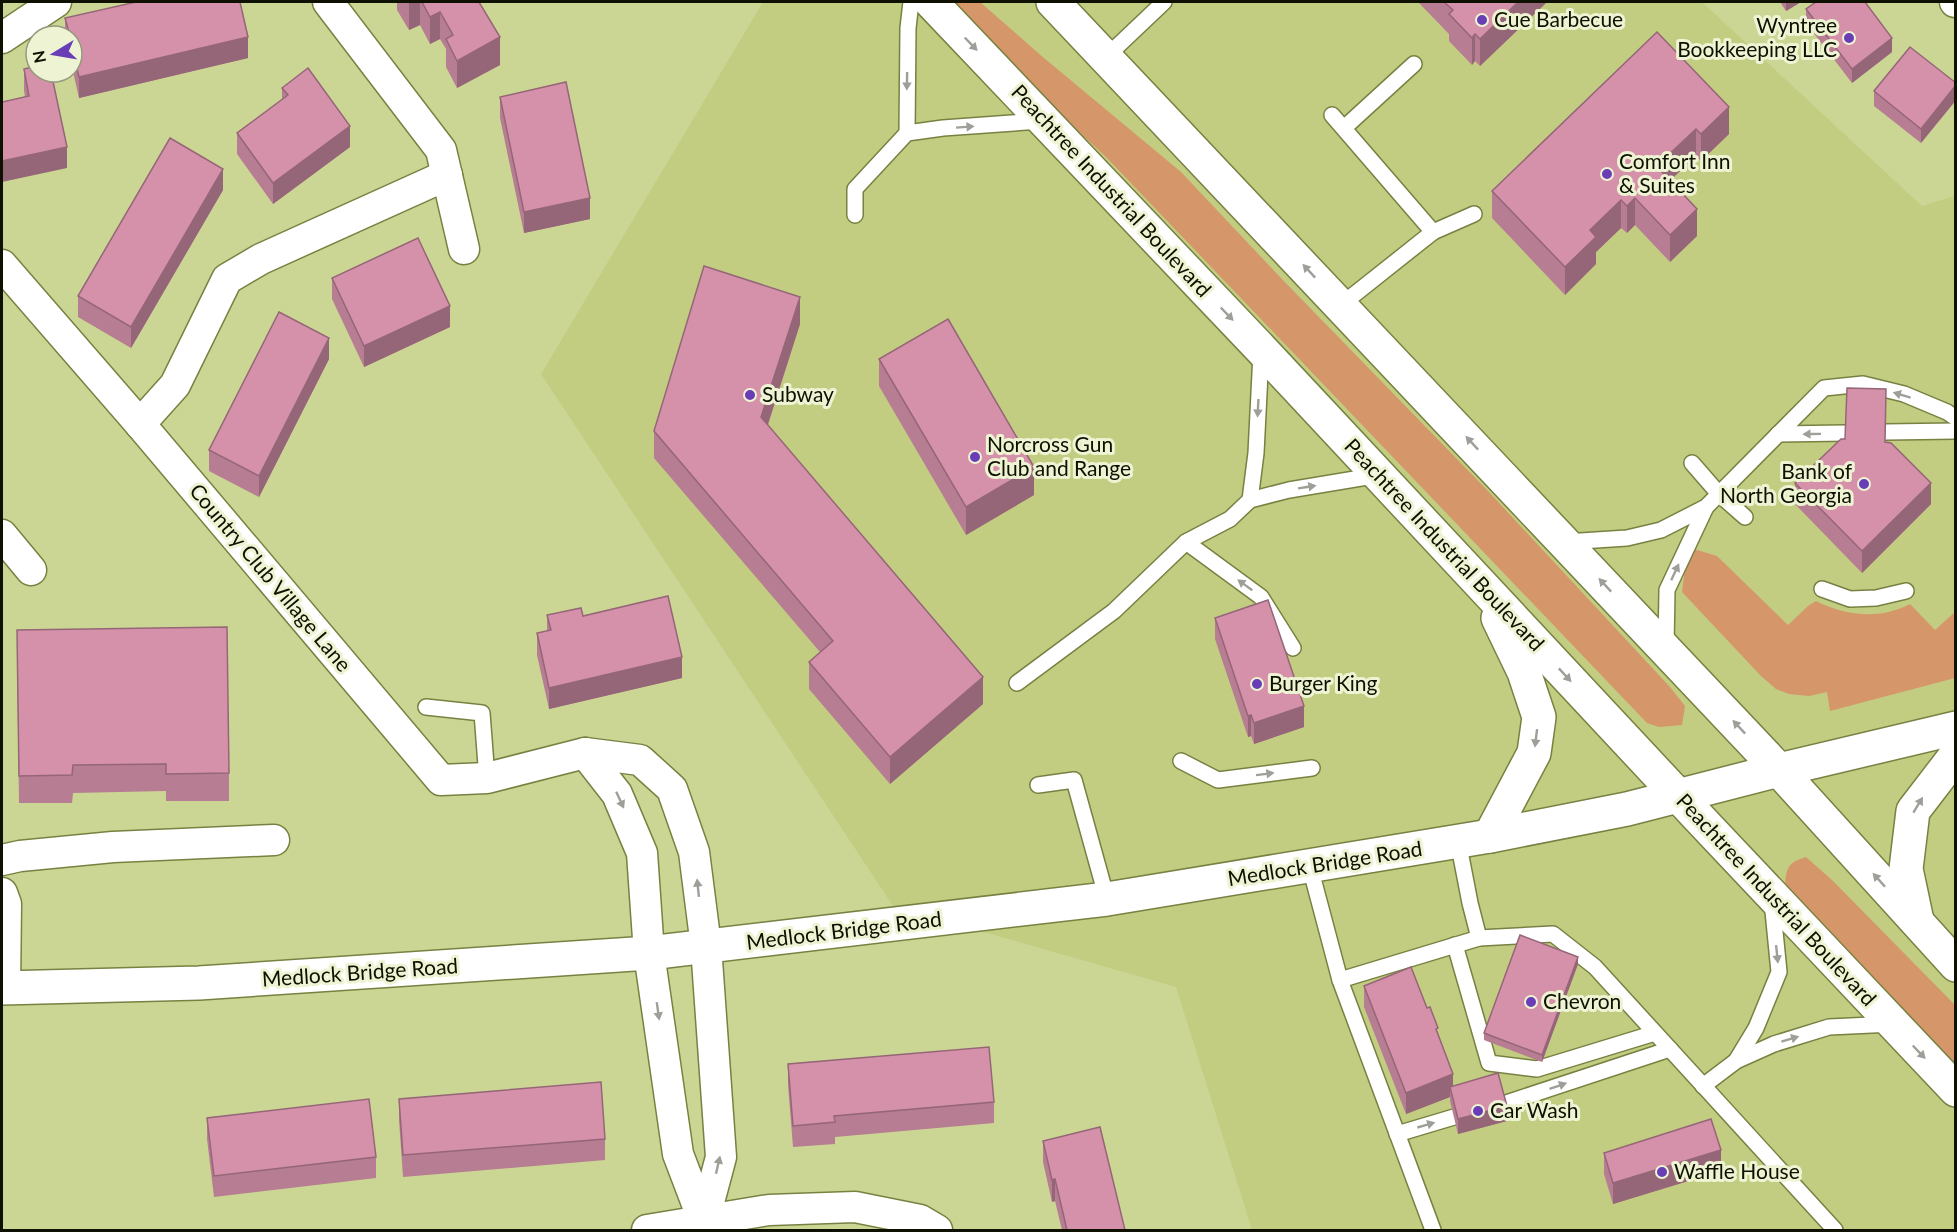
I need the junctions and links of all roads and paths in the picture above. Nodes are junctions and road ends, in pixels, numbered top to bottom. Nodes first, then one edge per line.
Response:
1 (56, 2) edge
2 (328, 2) edge
3 (911, 2) edge
4 (931, 2) edge
5 (1053, 2) edge
6 (1164, 2) edge
7 (2, 38) edge
8 (1106, 57) junction
9 (1414, 64) dead end
10 (1332, 115) dead end
11 (1044, 120) junction
12 (1344, 128) junction
13 (907, 134) junction
14 (447, 175) junction
15 (1473, 214) dead end
16 (855, 215) dead end
17 (1433, 232) junction
18 (464, 249) dead end
19 (2, 265) edge
20 (1341, 305) junction
21 (1262, 350) junction
22 (1956, 418) edge
23 (140, 424) junction
24 (1956, 431) edge
25 (1886, 432) edge
26 (1846, 433) edge
27 (1778, 434) junction
28 (1692, 463) dead end
29 (1379, 476) junction
30 (1719, 494) junction
31 (1250, 500) junction
32 (1706, 507) junction
33 (1745, 517) dead end
34 (2, 535) edge
35 (1186, 542) junction
36 (1564, 542) junction
37 (32, 570) dead end
38 (1482, 587) junction
39 (1822, 589) dead end
40 (1906, 591) dead end
41 (1293, 648) dead end
42 (1666, 650) junction
43 (1017, 683) dead end
44 (426, 707) dead end
45 (1956, 728) edge
46 (585, 753) junction
47 (1956, 755) edge
48 (1181, 761) dead end
49 (1312, 768) dead end
50 (1779, 770) junction
51 (487, 778) junction
52 (1038, 785) dead end
53 (1677, 795) junction
54 (1490, 836) junction
55 (274, 840) dead end
56 (1458, 841) junction
57 (2, 860) edge
58 (1310, 867) junction
59 (2, 892) edge
60 (1771, 895) junction
61 (1107, 899) junction
62 (1918, 923) junction
63 (1479, 938) junction
64 (1455, 945) junction
65 (706, 946) junction
66 (649, 953) junction
67 (1956, 965) edge
68 (1340, 980) junction
69 (3, 988) edge
70 (1893, 1024) junction
71 (1655, 1033) junction
72 (1670, 1049) junction
73 (1736, 1061) junction
74 (1703, 1086) junction
75 (1956, 1090) edge
76 (1503, 1104) edge
77 (1454, 1117) edge
78 (1397, 1134) junction
79 (705, 1226) edge
80 (647, 1230) edge
81 (937, 1230) edge
82 (1433, 1230) edge
83 (1835, 1230) edge

1 - 7 street
2 - 14 street
3 -> 13 lane
4 -> 11 main road, Peachtree Industrial Boulevard
5 - 8 main road
6 - 8 lane
20 -> 8 main road
9 - 12 lane
10 - 12 lane
13 -> 11 lane
11 -> 21 main road, Peachtree Industrial Boulevard
12 - 17 lane
13 - 16 lane
14 - 18 street
14 - 23 street
15 - 17 lane
17 - 20 lane
19 - 23 street, Country Club Village Lane
36 -> 20 main road
21 - 29 main road, Peachtree Industrial Boulevard
21 -> 31 lane
22 -> 27 lane
23 - 51 street, Country Club Village Lane
24 - 25 lane
26 -> 27 lane
27 - 30 lane
28 - 30 lane
31 -> 29 lane
29 - 38 main road, Peachtree Industrial Boulevard
30 - 32 lane
30 - 33 lane
31 - 35 lane
32 - 36 lane
42 -> 32 lane
34 - 37 street
41 -> 35 lane
35 - 43 lane
42 -> 36 main road
38 -> 53 main road, Peachtree Industrial Boulevard
38 -> 54 main road
39 - 40 lane
50 -> 42 main road
44 - 51 lane
45 - 50 main road, Medlock Bridge Road
46 - 51 street, Country Club Village Lane
65 -> 46 street, Country Club Village Lane
46 -> 66 street
62 -> 47 main road
48 -> 49 lane
50 - 53 main road, Medlock Bridge Road
62 -> 50 main road
52 - 61 lane
53 - 54 main road, Medlock Bridge Road
53 - 60 main road, Peachtree Industrial Boulevard
54 - 56 main road, Medlock Bridge Road
55 - 57 street
56 - 58 main road, Medlock Bridge Road
56 - 63 lane
58 - 61 main road, Medlock Bridge Road
58 - 68 lane
59 - 69 street
60 - 70 main road, Peachtree Industrial Boulevard
60 -> 73 lane
61 - 65 main road, Medlock Bridge Road
62 - 67 main road
63 - 64 lane
63 - 71 lane
64 - 68 lane
64 - 71 lane
65 - 66 main road, Medlock Bridge Road
79 -> 65 street, Country Club Village Lane
66 - 69 main road, Medlock Bridge Road
66 -> 79 street
68 - 78 lane
73 -> 70 lane
70 -> 75 main road, Peachtree Industrial Boulevard
71 - 72 lane
72 - 74 lane
76 -> 72 lane
73 - 74 lane
74 - 83 lane
78 -> 77 lane
78 - 82 lane
79 - 80 street
79 - 81 street

